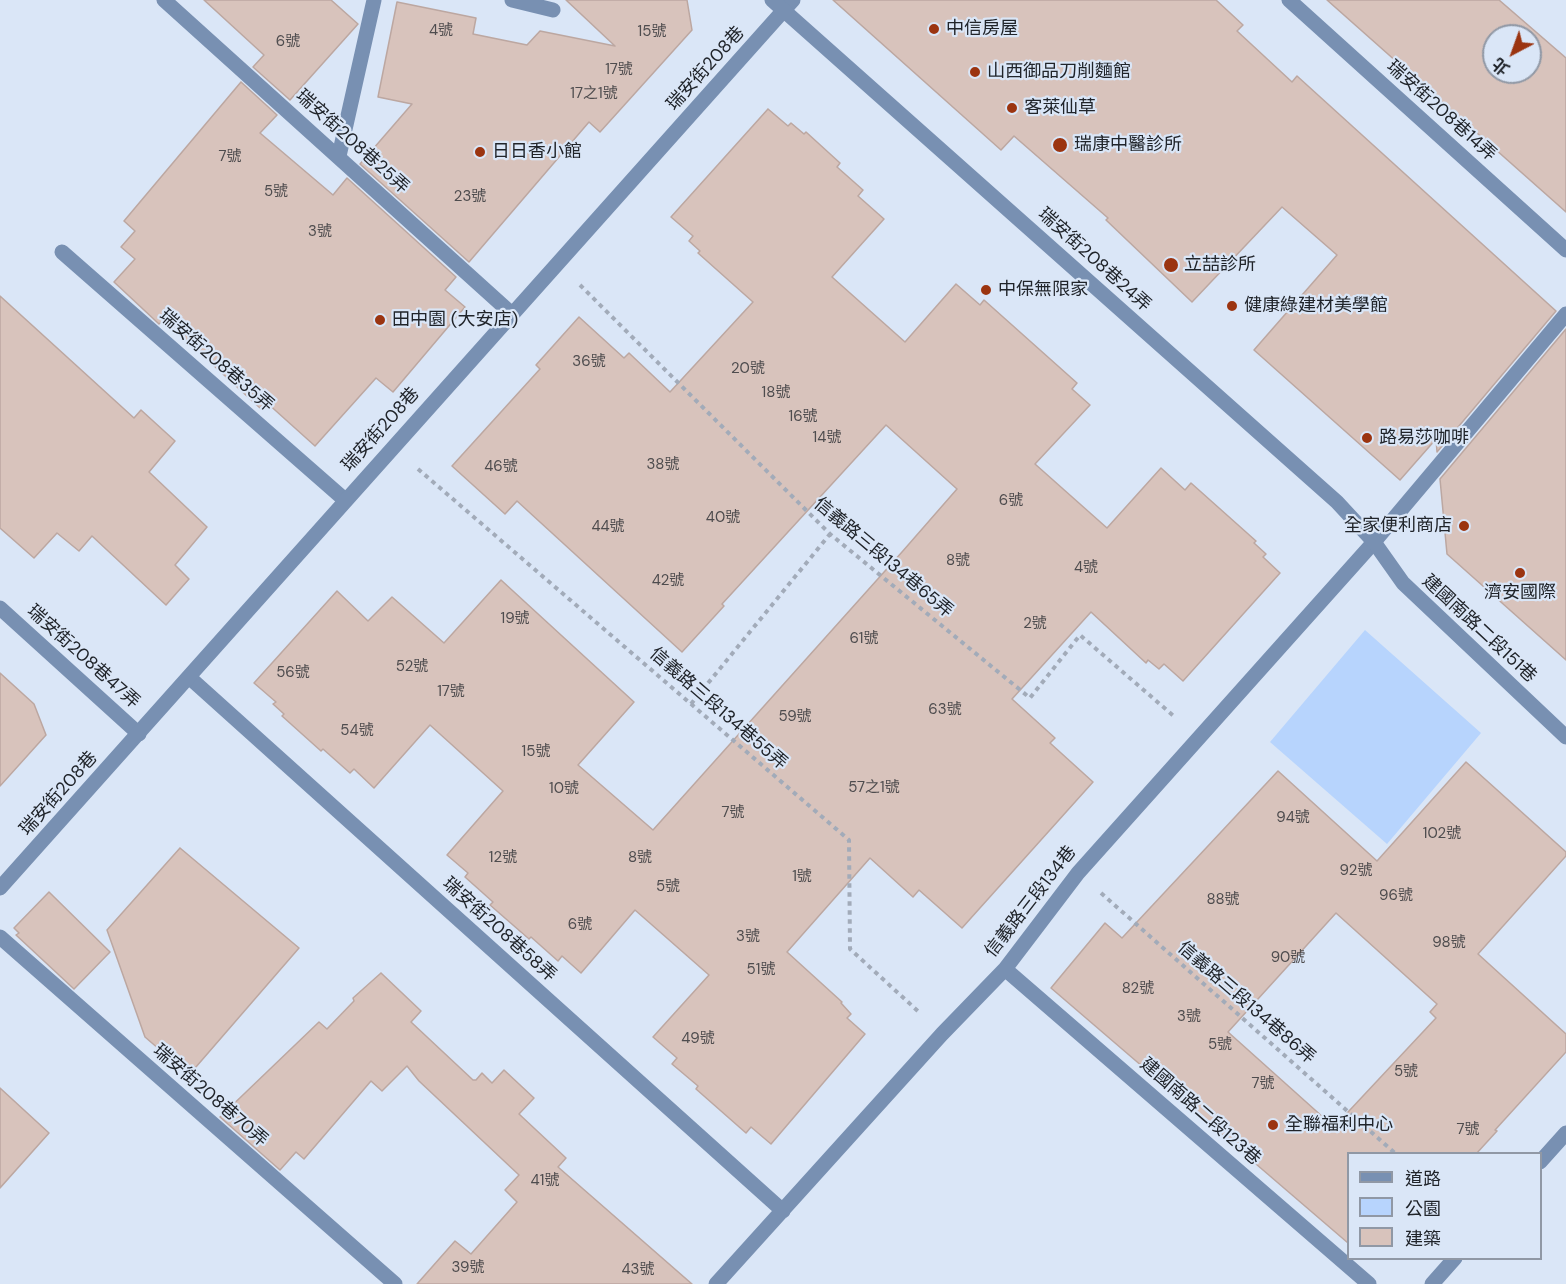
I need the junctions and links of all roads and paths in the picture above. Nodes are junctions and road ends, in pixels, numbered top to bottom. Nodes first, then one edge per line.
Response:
1 (164, 0) edge
2 (375, 0) edge
3 (512, 0) edge
4 (772, 0) edge
5 (1289, 0) edge
6 (789, 5) edge
7 (553, 10) dead end
8 (339, 156) junction
9 (1566, 250) edge
10 (62, 252) dead end
11 (558, 264) junction
12 (512, 314) junction
13 (1566, 314) edge
14 (392, 447) junction
15 (345, 500) junction
16 (830, 534) junction
17 (1374, 542) junction
18 (0, 608) edge
19 (190, 678) junction
20 (691, 704) junction
21 (139, 734) junction
22 (1566, 737) edge
23 (1199, 738) junction
24 (1078, 873) junction
25 (0, 888) edge
26 (0, 937) edge
27 (1005, 969) junction
28 (942, 1034) junction
29 (1566, 1133) edge
30 (1394, 1152) edge
31 (1542, 1160) edge
32 (783, 1211) junction
33 (1453, 1260) edge
34 (395, 1284) edge
35 (716, 1284) edge
36 (1369, 1284) edge
37 (1432, 1284) edge

1 - 8 street, 瑞安街208巷25弄
2 - 8 street
3 - 7 street
4 - 6 street, 瑞安街208巷24弄
5 - 9 street, 瑞安街208巷14弄
6 - 11 street, 瑞安街208巷
6 - 17 street, 瑞安街208巷24弄
8 - 12 street, 瑞安街208巷25弄
10 - 15 street, 瑞安街208巷35弄
11 - 12 street, 瑞安街208巷
11 - 16 path, 信義路三段134巷65弄
12 - 14 street, 瑞安街208巷
13 - 17 street
14 - 15 street, 瑞安街208巷
14 - 20 path, 信義路三段134巷55弄
15 - 19 street, 瑞安街208巷
16 - 20 path
16 - 23 path, 信義路三段134巷65弄
17 - 22 street, 建國南路二段151巷
17 - 23 street, 信義路三段134巷
18 - 21 street, 瑞安街208巷47弄
19 - 21 street, 瑞安街208巷
19 - 32 street, 瑞安街208巷58弄
20 - 28 path, 信義路三段134巷55弄
21 - 25 street, 瑞安街208巷
23 - 24 street, 信義路三段134巷
24 - 27 street, 信義路三段134巷
24 - 30 path, 信義路三段134巷86弄
26 - 34 street, 瑞安街208巷70弄
27 - 28 street, 信義路三段134巷
27 - 36 street, 建國南路二段123巷
28 - 32 street, 信義路三段134巷
29 - 31 street
32 - 35 street, 信義路三段134巷
33 - 37 street

